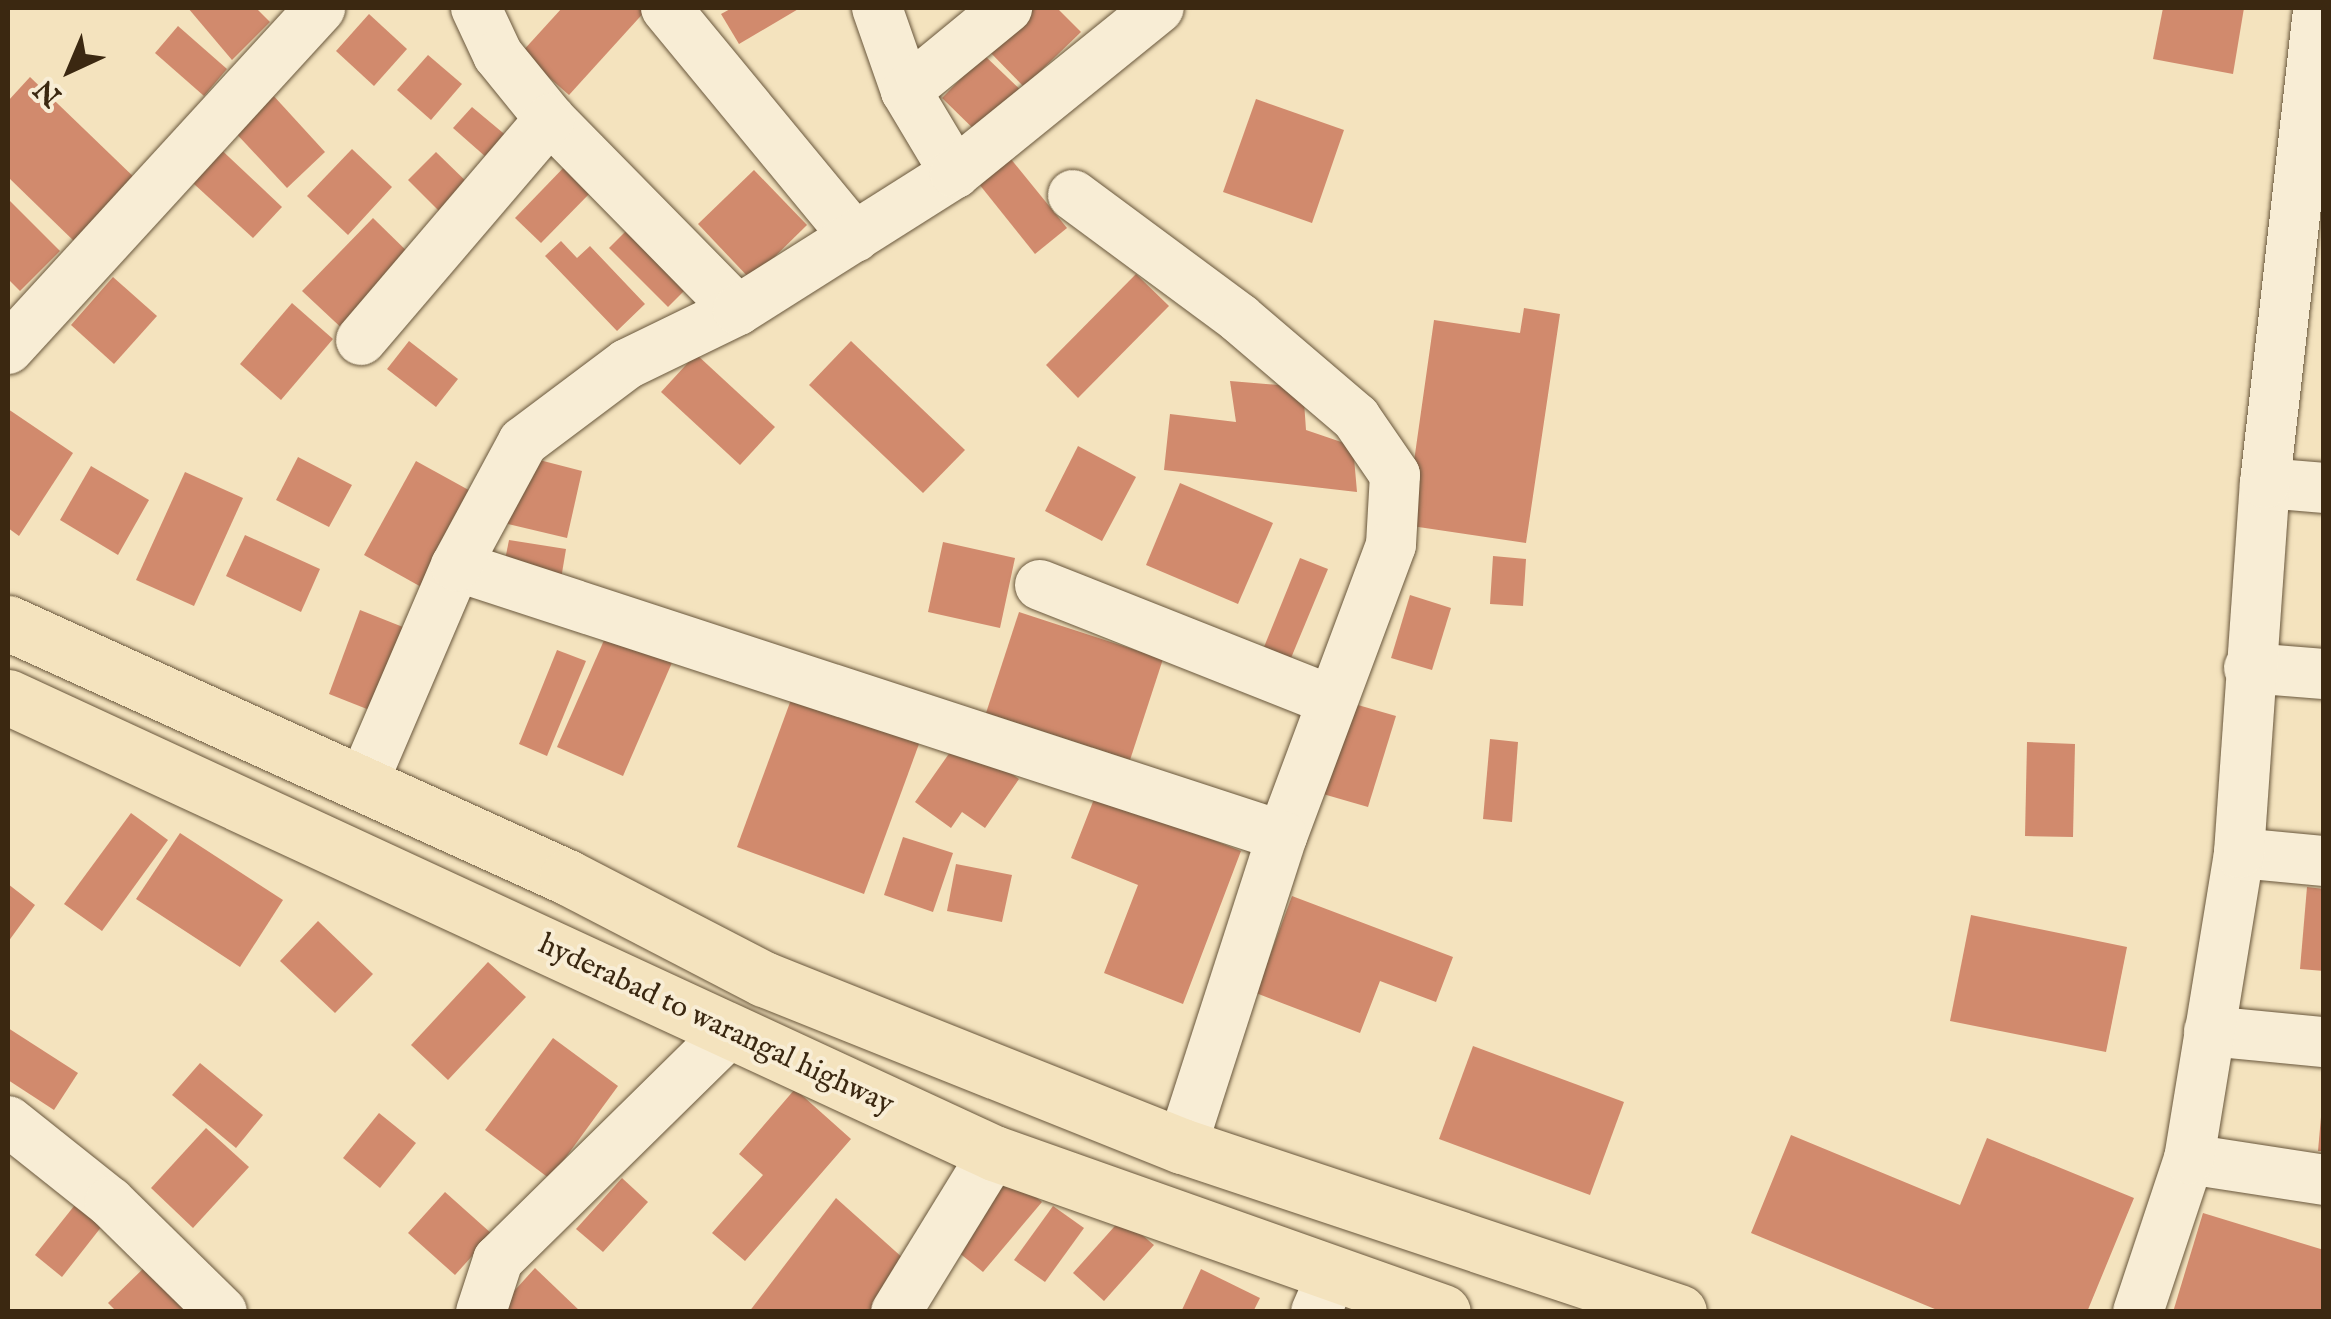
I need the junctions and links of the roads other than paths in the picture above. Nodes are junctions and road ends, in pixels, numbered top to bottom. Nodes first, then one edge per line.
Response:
1 (320, 8) edge
2 (476, 8) edge
3 (666, 8) edge
4 (878, 8) edge
5 (1007, 8) edge
6 (1159, 8) edge
7 (2318, 8) edge
8 (906, 91) junction
9 (2314, 114) edge
10 (550, 119) junction
11 (956, 173) junction
12 (1073, 194) dead end
13 (855, 237) junction
14 (2304, 303) edge
15 (738, 310) junction
16 (360, 340) dead end
17 (8, 349) edge
18 (2265, 483) junction
19 (2324, 488) edge
20 (456, 566) junction
21 (1040, 586) dead end
22 (8, 623) edge
23 (2249, 668) junction
24 (2324, 674) edge
25 (8, 697) edge
26 (1332, 700) junction
27 (362, 785) junction
28 (1282, 836) junction
29 (2239, 853) junction
30 (2324, 861) edge
31 (730, 1032) junction
32 (2210, 1032) junction
33 (2324, 1042) edge
34 (8, 1122) edge
35 (1182, 1146) junction
36 (994, 1153) junction
37 (2189, 1159) junction
38 (2324, 1180) edge
39 (1324, 1293) edge
40 (222, 1312) edge
41 (482, 1312) edge
42 (896, 1312) edge
43 (1443, 1312) edge
44 (1679, 1312) edge
45 (2138, 1312) edge

1 - 17 street
2 - 10 street
3 - 13 street
4 - 8 street
5 - 8 street
6 - 11 street
7 - 9 street
8 - 11 street
9 - 14 street
10 - 15 street
10 - 16 street
11 - 13 street
12 - 26 street
13 - 15 street
14 - 18 street
15 - 20 street
18 - 19 street
18 - 23 street
20 - 27 street
20 - 28 street
21 - 26 street
22 - 27 main road
23 - 24 street
23 - 29 street
25 - 31 main road, hyderabad to warangal highway
26 - 28 street
27 - 35 main road
28 - 35 street
29 - 30 street
29 - 32 street
31 - 36 main road, hyderabad to warangal highway
31 - 41 street
32 - 33 street
32 - 37 street
34 - 40 street
35 - 44 main road
36 - 39 main road, hyderabad to warangal highway
36 - 42 street
37 - 38 street
37 - 45 street
39 - 43 main road, hyderabad to warangal highway

